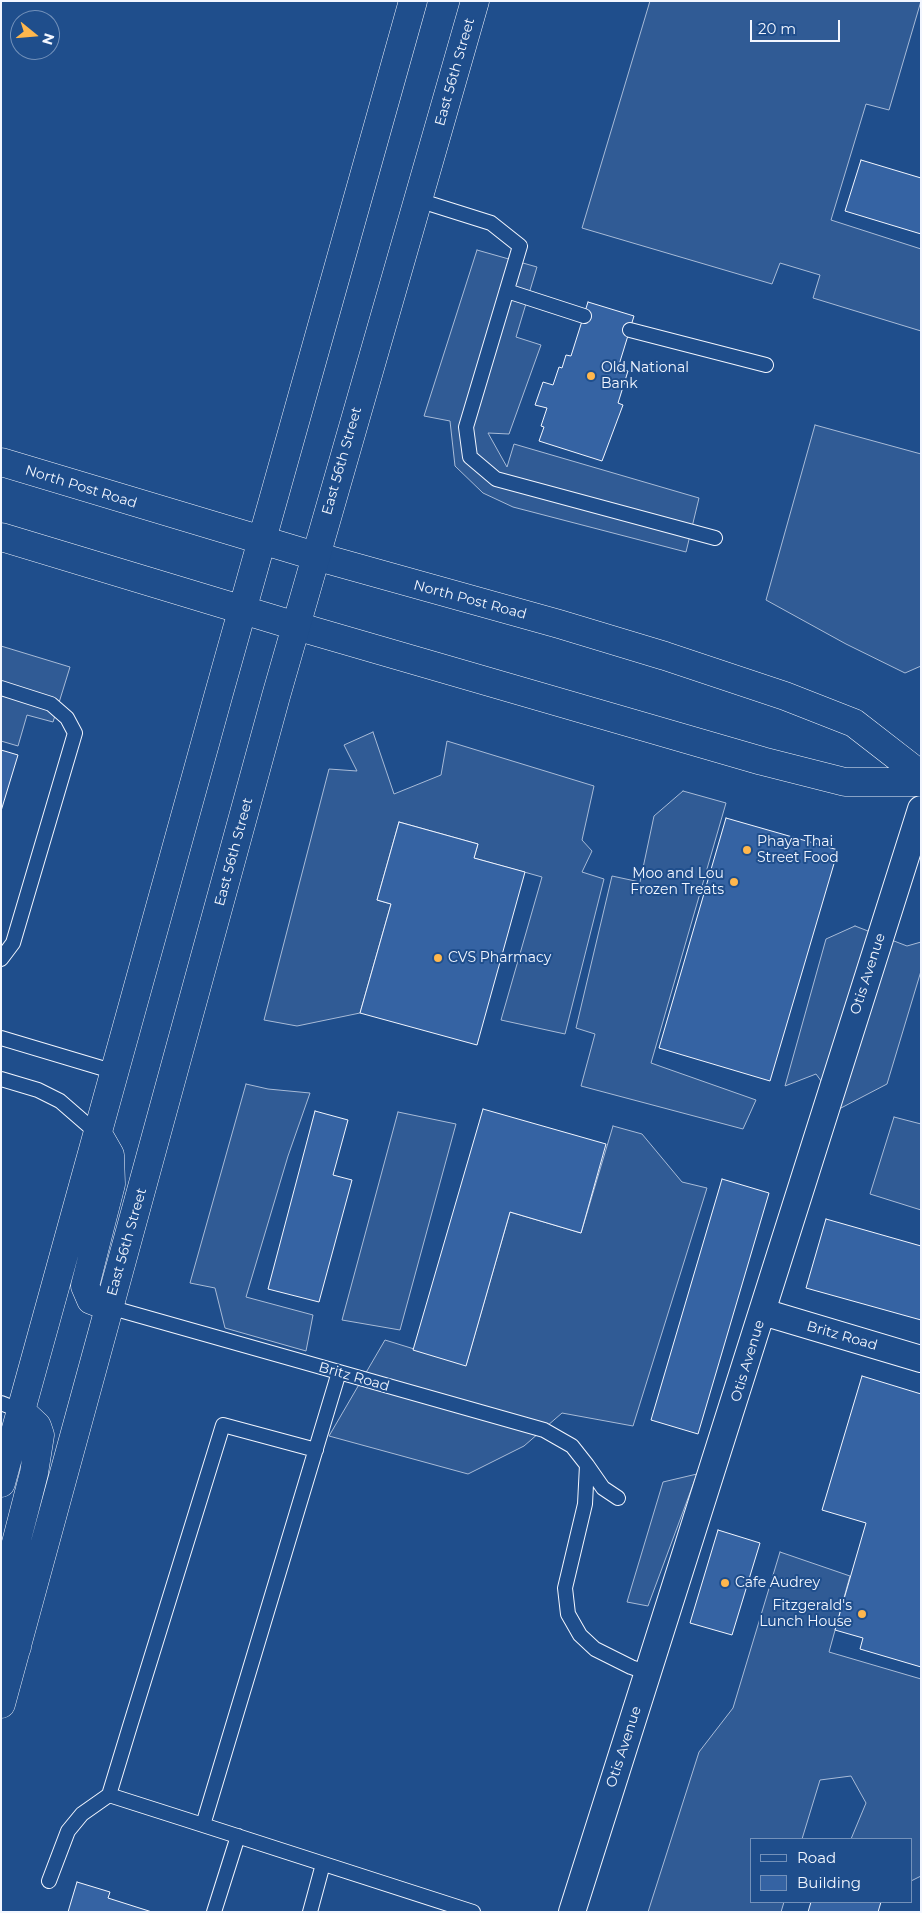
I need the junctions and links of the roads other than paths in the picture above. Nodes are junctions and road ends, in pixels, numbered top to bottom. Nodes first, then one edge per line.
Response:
1 (414, 1) edge
2 (475, 1) edge
3 (418, 200) junction
4 (507, 291) junction
5 (584, 316) dead end
6 (630, 330) dead end
7 (766, 365) dead end
8 (1, 462) edge
9 (1, 536) edge
10 (715, 538) dead end
11 (262, 542) junction
12 (315, 556) junction
13 (242, 610) junction
14 (296, 626) junction
15 (1, 688) edge
16 (921, 775) edge
17 (921, 782) edge
18 (921, 809) edge
19 (1, 959) edge
20 (1, 1038) edge
21 (114, 1072) junction
22 (1, 1079) edge
23 (98, 1134) junction
24 (109, 1307) junction
25 (763, 1312) junction
26 (921, 1359) edge
27 (339, 1372) junction
28 (11, 1407) edge
29 (316, 1450) junction
30 (587, 1465) junction
31 (1, 1484) edge
32 (618, 1498) dead end
33 (17, 1647) junction
34 (648, 1672) junction
35 (1, 1704) edge
36 (109, 1795) junction
37 (203, 1825) junction
38 (238, 1836) junction
39 (323, 1864) junction
40 (50, 1881) dead end
41 (214, 1912) edge
42 (310, 1912) edge
43 (474, 1912) edge
44 (572, 1912) edge

1 - 11 main road
2 - 3 main road, East 56th Street
3 - 4 lane
3 - 12 main road, East 56th Street
4 - 5 lane
4 - 10 lane
6 - 7 lane
8 - 11 main road, North Post Road
9 - 13 main road
11 - 12 main road, North Post Road
11 - 13 main road
12 - 14 main road, East 56th Street
12 - 16 main road, North Post Road
13 - 14 main road
13 - 21 main road
14 - 17 main road
14 - 24 main road, East 56th Street
15 - 19 lane
18 - 25 street, Otis Avenue
20 - 21 lane
21 - 23 main road
22 - 23 lane
23 - 24 main road
23 - 28 main road
24 - 27 lane, Britz Road
24 - 33 main road, East 56th Street
25 - 26 street, Britz Road
25 - 34 street, Otis Avenue
27 - 29 lane
27 - 30 lane, Britz Road
28 - 31 main road
28 - 33 main road
29 - 36 lane
29 - 37 lane
30 - 32 lane, Britz Road
30 - 34 lane
33 - 35 main road, East 56th Street
34 - 44 street, Otis Avenue
36 - 37 lane
36 - 40 lane
37 - 38 lane
38 - 39 lane
38 - 41 lane
39 - 42 lane
39 - 43 lane

